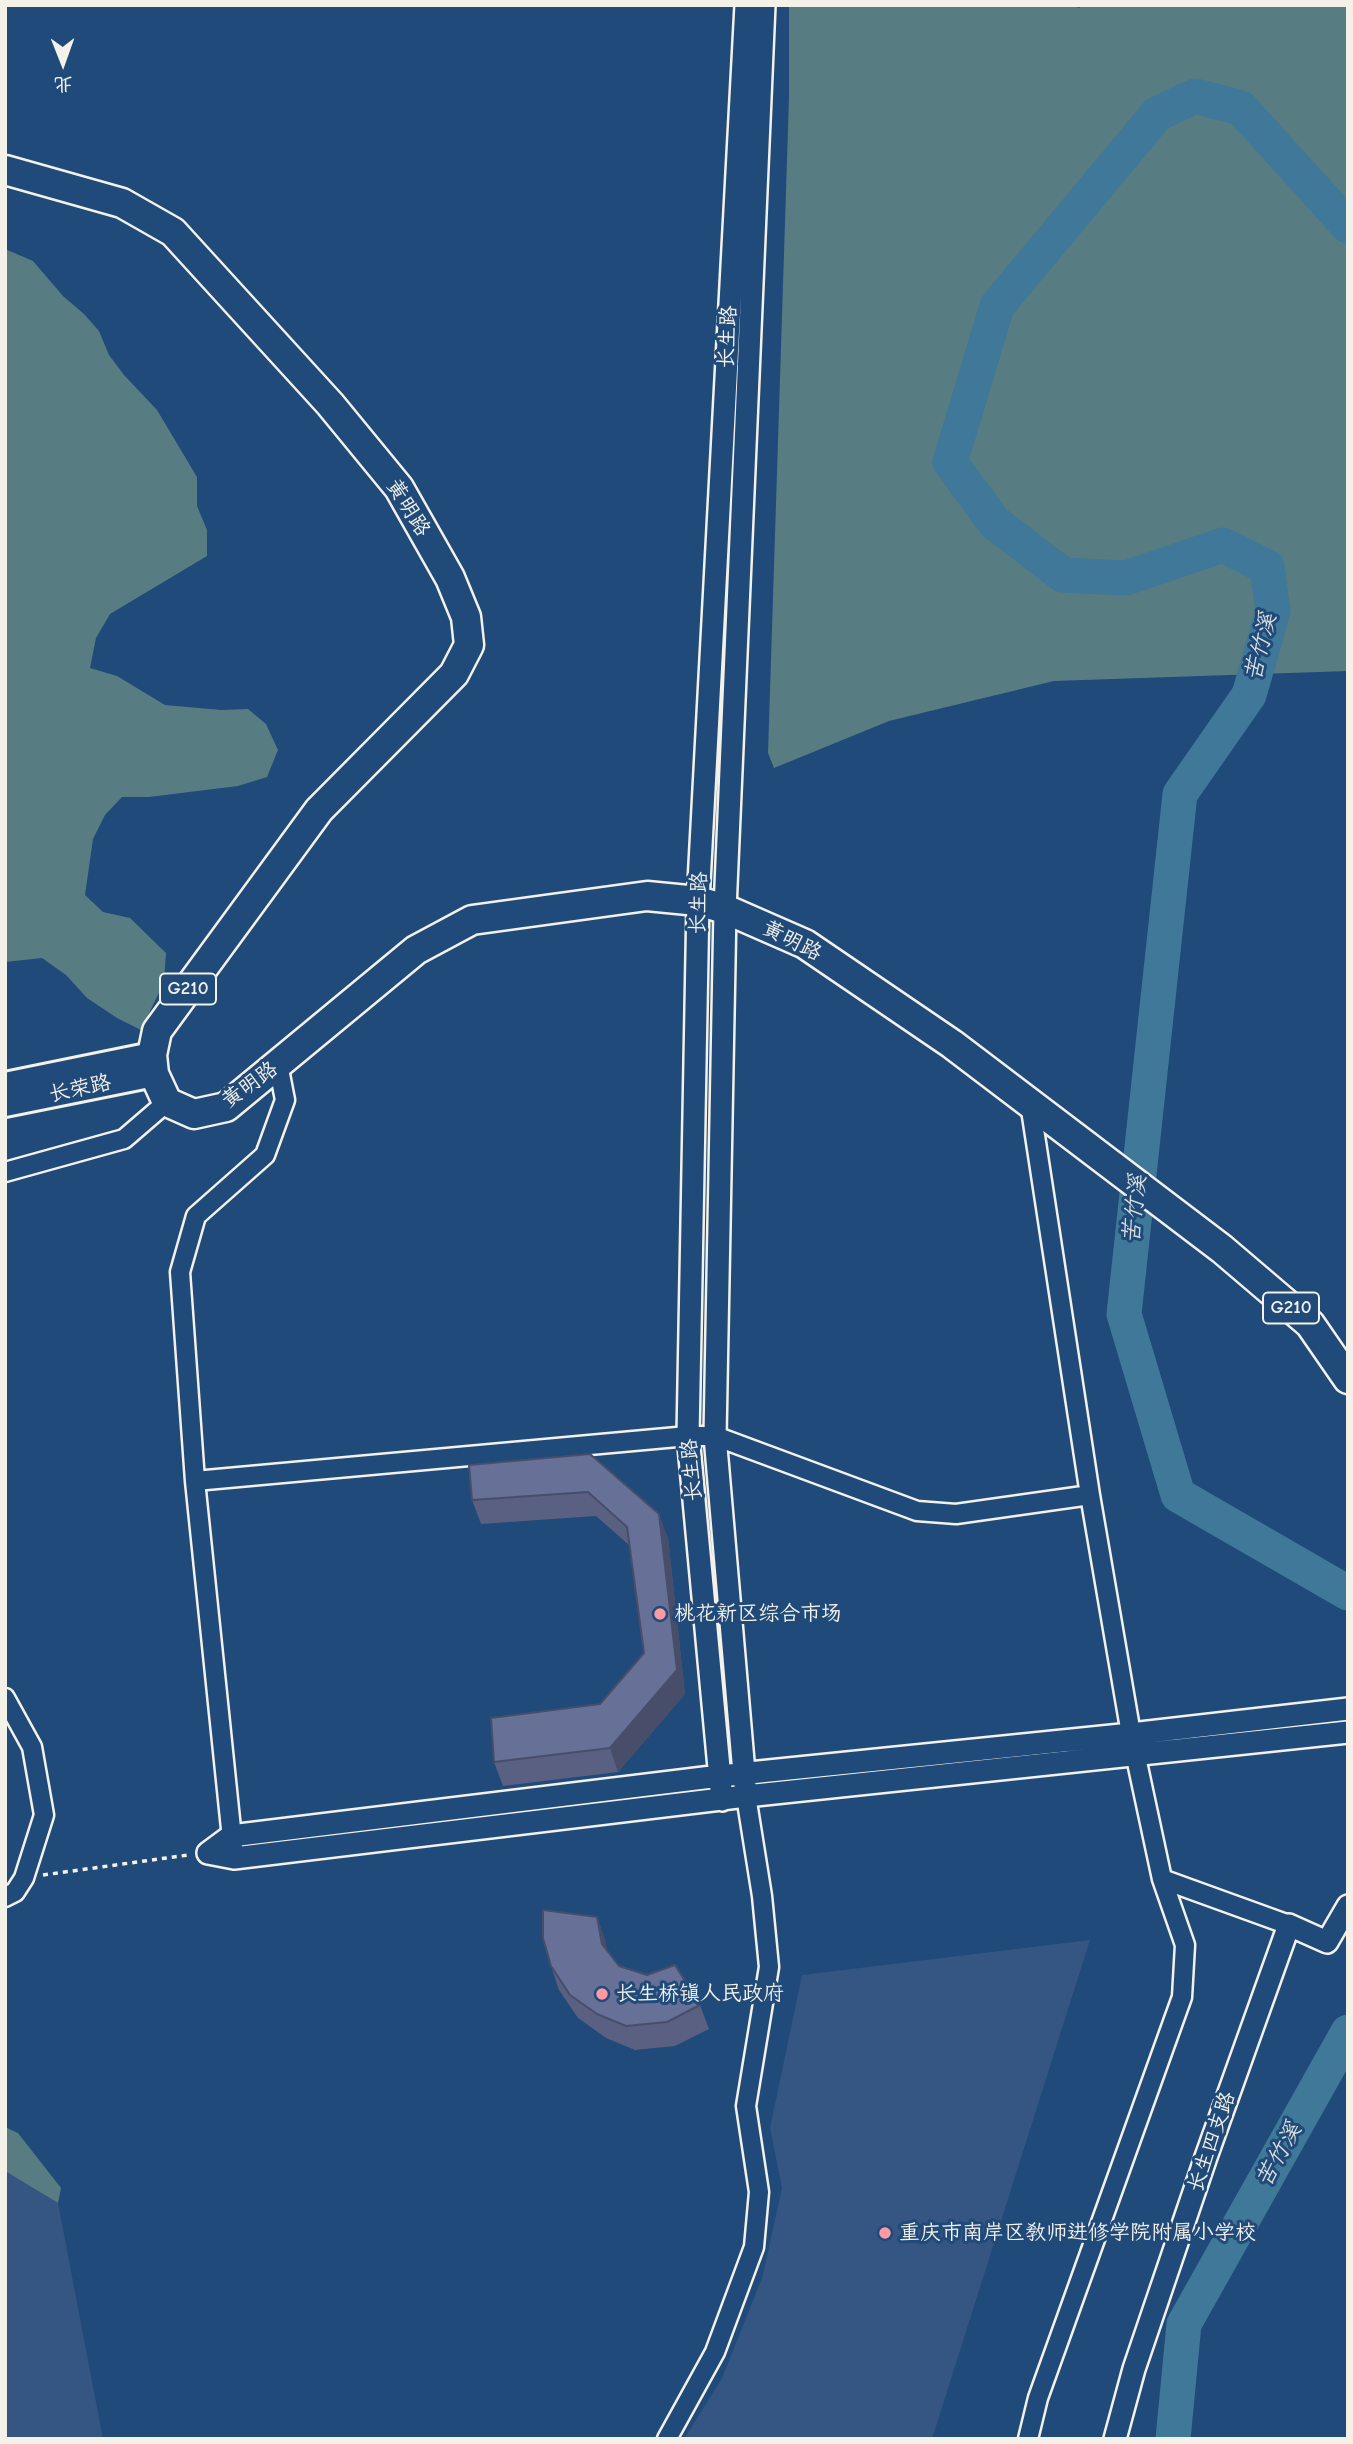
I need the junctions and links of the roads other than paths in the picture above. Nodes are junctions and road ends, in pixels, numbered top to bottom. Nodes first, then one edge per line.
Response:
1 (746, 5) edge
2 (764, 5) edge
3 (5, 170) edge
4 (711, 905) junction
5 (153, 1064) junction
6 (278, 1065) junction
7 (5, 1085) edge
8 (167, 1102) junction
9 (5, 1104) edge
10 (1039, 1110) junction
11 (5, 1172) edge
12 (1348, 1379) edge
13 (688, 1436) junction
14 (715, 1436) junction
15 (195, 1480) junction
16 (1090, 1495) junction
17 (5, 1698) edge
18 (1348, 1709) edge
19 (1348, 1732) edge
20 (1133, 1744) junction
21 (745, 1774) junction
22 (720, 1776) junction
23 (746, 1796) junction
24 (722, 1800) junction
25 (231, 1836) junction
26 (234, 1858) junction
27 (1162, 1879) junction
28 (5, 1897) edge
29 (1348, 1906) edge
30 (1289, 1925) junction
31 (667, 2439) edge
32 (1028, 2439) edge
33 (1115, 2439) edge

1 - 4 street, 长生路
2 - 4 street, 长生路
3 - 5 highway, 黄明路 / G210
4 - 6 highway, 黄明路 / G210
4 - 10 highway, 黄明路 / G210
4 - 13 street, 长生路
4 - 14 street, 长生路
5 - 7 main road, 长荣路
5 - 8 highway
5 - 9 main road, 长荣路
6 - 8 highway, 黄明路 / G210
6 - 15 street
8 - 11 street
10 - 12 highway, 黄明路 / G210
10 - 16 street
13 - 14 street
13 - 15 street
13 - 22 street, 长生路
14 - 16 street
14 - 21 street, 长生路
15 - 25 street
16 - 20 street
17 - 28 street
18 - 20 street
19 - 20 street
20 - 21 street
20 - 23 street
20 - 27 street
21 - 22 street
21 - 23 street, 长生路
22 - 24 street, 长生路
22 - 25 street
23 - 24 street
23 - 31 street
24 - 26 street
25 - 26 street
25 - 26 street
27 - 30 street
27 - 32 street
29 - 30 street
30 - 33 street, 长生四支路

